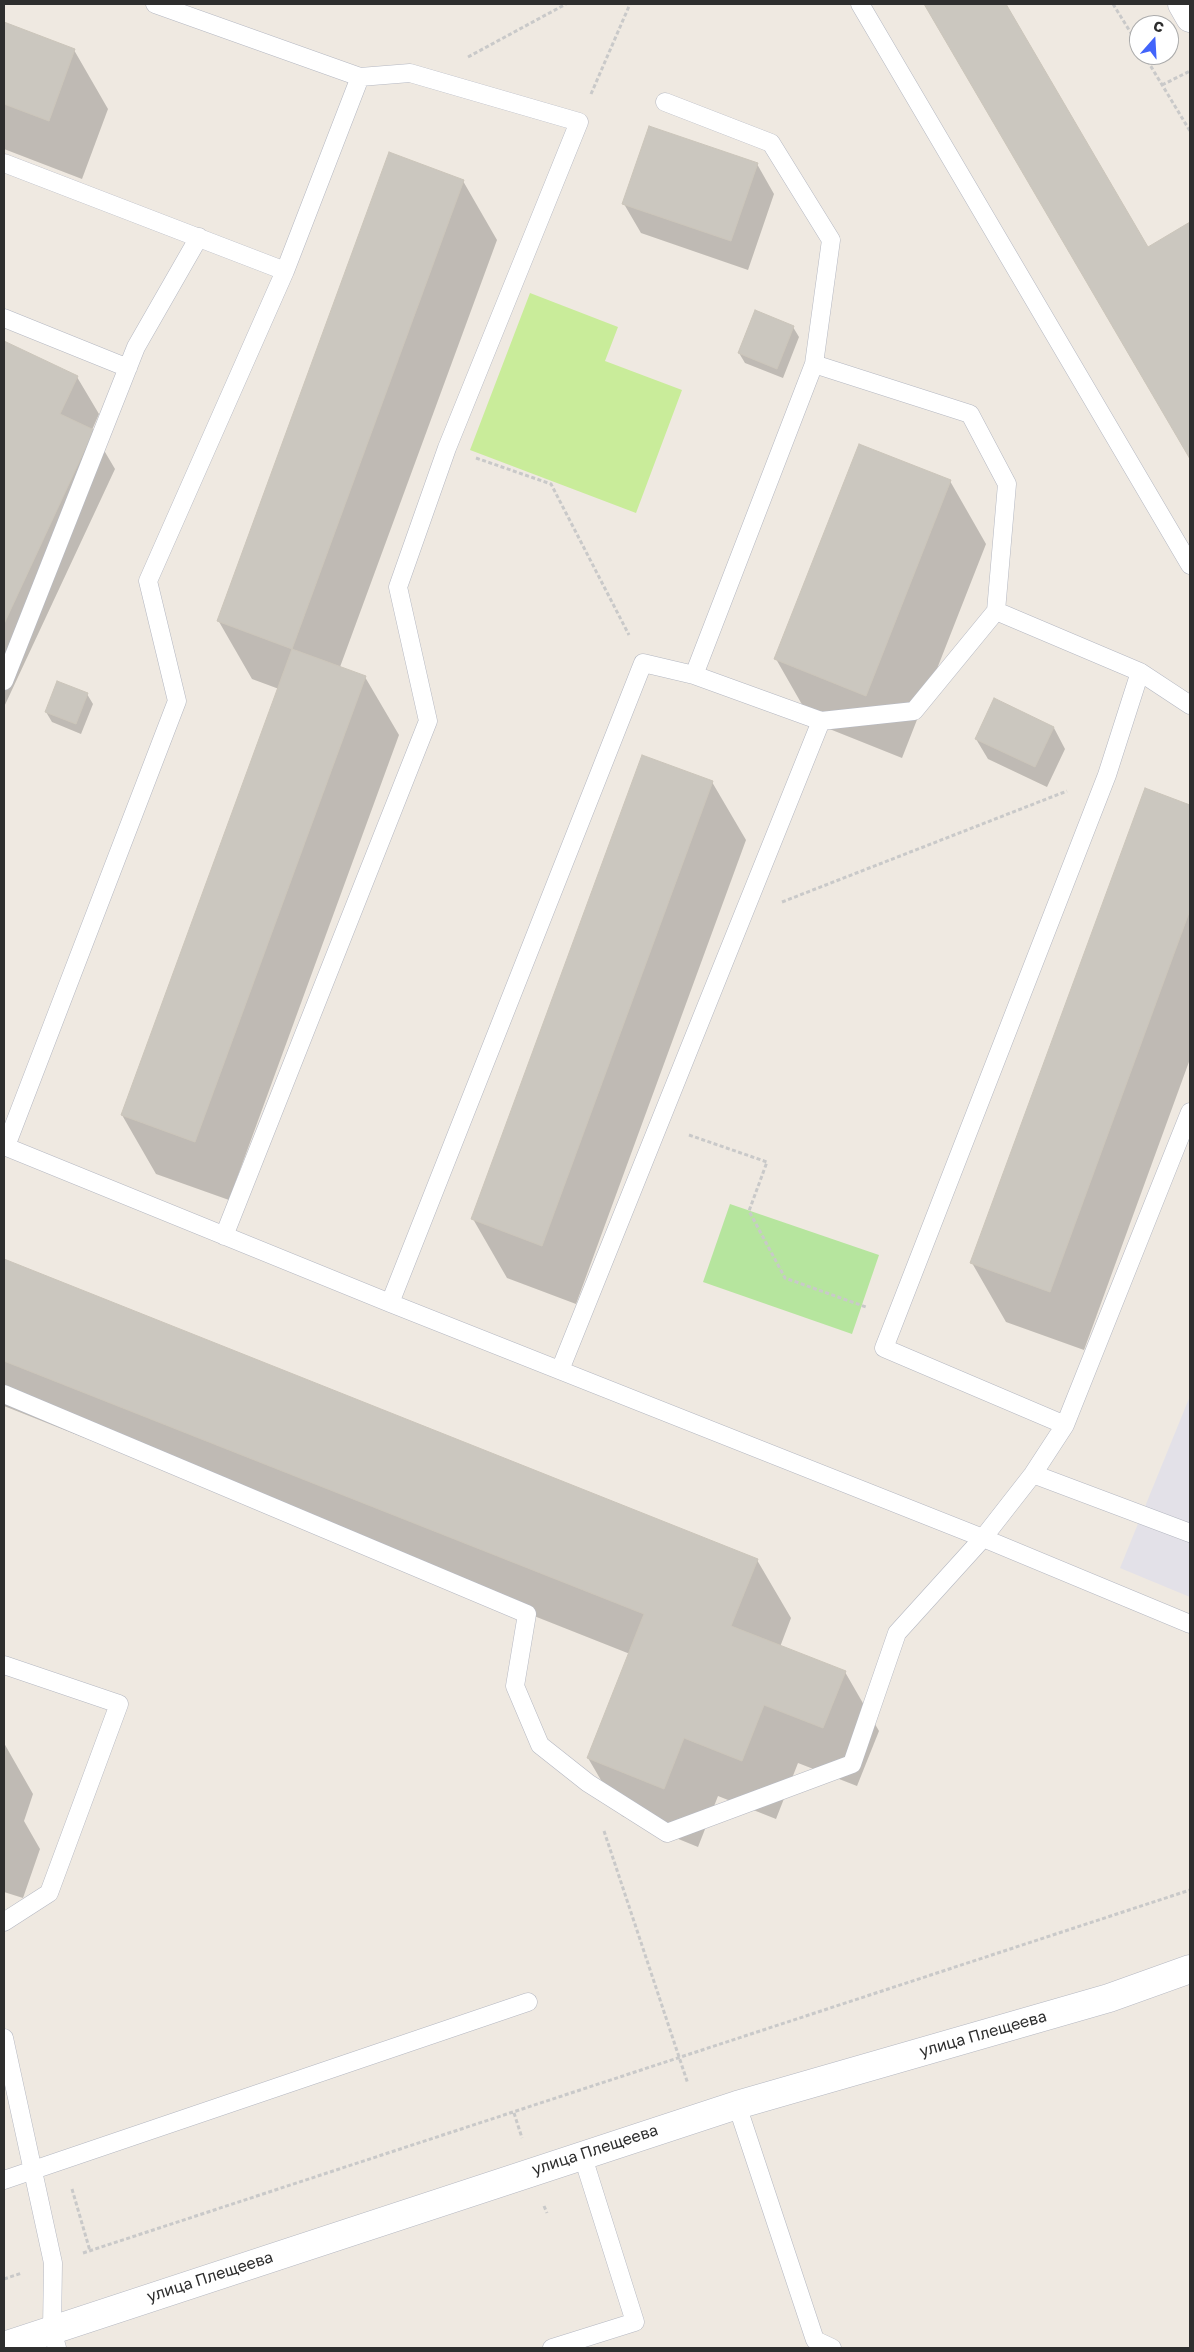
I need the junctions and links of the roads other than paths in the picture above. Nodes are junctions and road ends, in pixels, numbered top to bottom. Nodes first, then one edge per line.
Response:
1 (155, 4) edge
2 (860, 4) edge
3 (1182, 4) edge
4 (1190, 18) edge
5 (360, 77) junction
6 (665, 102) dead end
7 (4, 163) edge
8 (199, 237) junction
9 (285, 271) junction
10 (4, 318) edge
11 (814, 364) junction
12 (128, 368) junction
13 (1190, 565) edge
14 (996, 611) junction
15 (1140, 672) junction
16 (694, 676) junction
17 (4, 681) edge
18 (1190, 705) edge
19 (821, 720) junction
20 (1190, 1112) edge
21 (5, 1146) edge
22 (224, 1236) junction
23 (390, 1303) junction
24 (560, 1370) junction
25 (4, 1394) edge
26 (1066, 1425) junction
27 (1033, 1474) junction
28 (1190, 1533) edge
29 (983, 1538) junction
30 (1190, 1624) edge
31 (4, 1665) edge
32 (4, 1922) edge
33 (1190, 1969) edge
34 (528, 2002) dead end
35 (4, 2038) edge
36 (737, 2104) junction
37 (582, 2154) junction
38 (33, 2171) junction
39 (4, 2180) edge
40 (54, 2339) edge
41 (4, 2346) edge
42 (552, 2348) edge
43 (832, 2348) edge

1 - 5 lane
2 - 13 lane
3 - 4 main road
5 - 9 lane
5 - 22 lane
6 - 11 lane
7 - 8 lane
8 - 9 lane
8 - 12 lane
9 - 21 lane
10 - 12 lane
11 - 14 lane
11 - 16 lane
12 - 17 lane
14 - 15 lane
14 - 19 lane
15 - 18 lane
15 - 26 lane
16 - 19 lane
16 - 23 lane
19 - 24 lane
20 - 26 lane
21 - 22 lane
22 - 23 lane
23 - 24 lane
24 - 29 lane
25 - 29 lane
26 - 27 lane
27 - 28 lane
27 - 29 lane
29 - 30 lane
31 - 32 lane
33 - 36 main road, улица Плещеева
34 - 38 lane
35 - 38 lane
36 - 37 main road, улица Плещеева
36 - 43 lane
37 - 40 main road, улица Плещеева
37 - 42 lane
38 - 39 lane
38 - 40 lane
40 - 41 main road, улица Плещеева

